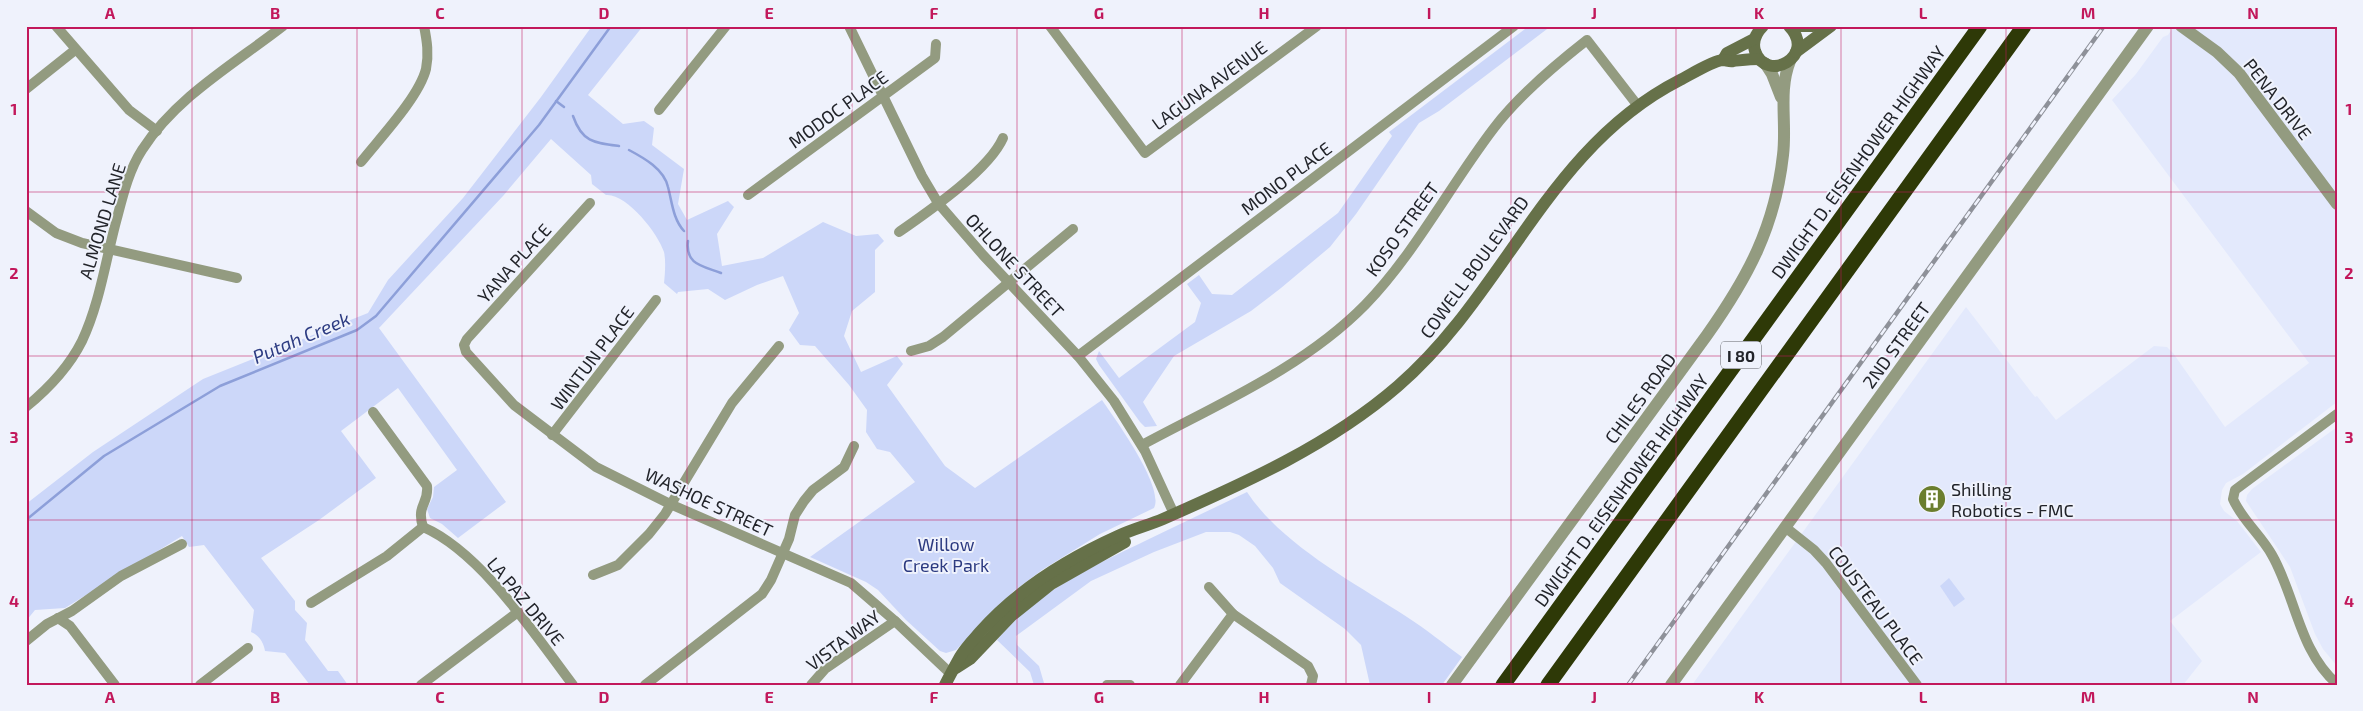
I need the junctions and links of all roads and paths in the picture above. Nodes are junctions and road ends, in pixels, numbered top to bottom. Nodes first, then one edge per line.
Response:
1 (56, 26) edge
2 (283, 26) edge
3 (424, 26) edge
4 (726, 26) edge
5 (849, 26) edge
6 (1050, 26) edge
7 (1317, 26) edge
8 (1514, 26) edge
9 (1762, 26) edge
10 (1790, 26) edge
11 (1813, 26) edge
12 (1980, 26) edge
13 (2024, 26) edge
14 (2148, 26) edge
15 (2180, 26) edge
16 (1826, 27) edge
17 (1754, 39) junction
18 (936, 44) dead end
19 (76, 50) junction
20 (1793, 56) junction
21 (1723, 60) junction
22 (1762, 61) junction
23 (26, 89) edge
24 (884, 96) junction
25 (1782, 101) junction
26 (1638, 106) junction
27 (659, 110) dead end
28 (157, 131) junction
29 (1003, 138) dead end
30 (361, 162) dead end
31 (748, 195) dead end
32 (590, 203) dead end
33 (938, 203) junction
34 (2337, 204) edge
35 (26, 211) edge
36 (1073, 229) dead end
37 (899, 232) dead end
38 (109, 248) junction
39 (237, 278) dead end
40 (1008, 282) junction
41 (656, 300) dead end
42 (464, 345) joint
43 (780, 346) dead end
44 (911, 351) dead end
45 (1078, 356) junction
46 (26, 407) edge
47 (373, 412) dead end
48 (2337, 414) edge
49 (552, 435) junction
50 (1142, 445) junction
51 (854, 446) dead end
52 (670, 504) junction
53 (1174, 514) junction
54 (423, 527) junction
55 (1785, 528) junction
56 (182, 544) dead end
57 (782, 553) junction
58 (593, 576) dead end
59 (1209, 587) dead end
60 (311, 603) dead end
61 (518, 612) junction
62 (1233, 614) junction
63 (58, 618) junction
64 (896, 621) junction
65 (26, 641) edge
66 (248, 648) dead end
67 (951, 676) edge
68 (2337, 684) edge
69 (115, 685) edge
70 (200, 685) edge
71 (421, 685) edge
72 (573, 685) edge
73 (646, 685) edge
74 (810, 685) edge
75 (1107, 685) edge
76 (1130, 685) edge
77 (1180, 685) edge
78 (1311, 685) edge
79 (1452, 685) edge
80 (1503, 685) edge
81 (1548, 685) edge
82 (1671, 685) edge
83 (1917, 685) edge

1 - 19 street
2 - 28 street, ALMOND LANE
3 - 30 street
4 - 27 street
5 - 24 street, OHLONE STREET
6 - 7 street, LAGUNA AVENUE
8 - 45 street, MONO PLACE
9 - 17 main road
10 - 11 main road
10 - 20 main road
12 - 80 highway, DWIGHT D. EISENHOWER HIGHWAY / I 80
13 - 81 highway, I 80
14 - 55 street, 2ND STREET
15 - 34 street, PENA DRIVE
16 - 20 main road
17 - 21 main road, COWELL BOULEVARD
17 - 22 main road
18 - 24 street, MODOC PLACE
19 - 23 street
19 - 28 street
20 - 22 main road, COWELL BOULEVARD
20 - 25 street
21 - 22 main road, COWELL BOULEVARD
21 - 26 main road, COWELL BOULEVARD
22 - 25 street
24 - 31 street, MODOC PLACE
24 - 33 street, OHLONE STREET
25 - 79 street, CHILES ROAD
26 - 50 street, KOSO STREET
26 - 53 main road, COWELL BOULEVARD
28 - 38 street, ALMOND LANE
29 - 33 street
32 - 42 street, YANA PLACE
33 - 37 street
33 - 40 street, OHLONE STREET
35 - 38 street
36 - 40 street
38 - 39 street
38 - 46 street, ALMOND LANE
40 - 44 street
40 - 45 street, OHLONE STREET
41 - 49 street, WINTUN PLACE
42 - 49 street, WASHOE STREET
43 - 52 street
45 - 50 street, OHLONE STREET
47 - 54 street
48 - 68 street
49 - 52 street, WASHOE STREET
50 - 53 street, OHLONE STREET
51 - 57 street
52 - 57 street, WASHOE STREET
52 - 58 street
53 - 67 main road, COWELL BOULEVARD
54 - 60 street
54 - 61 street, LA PAZ DRIVE
55 - 82 street, 2ND STREET
55 - 83 street, COUSTEAU PLACE
56 - 63 street
57 - 64 street, WASHOE STREET
57 - 73 street
59 - 62 street
61 - 71 street
61 - 72 street, LA PAZ DRIVE
62 - 77 street
62 - 78 street
63 - 65 street
63 - 69 street
64 - 67 street, WASHOE STREET
64 - 74 street, VISTA WAY
66 - 70 street
75 - 76 street

